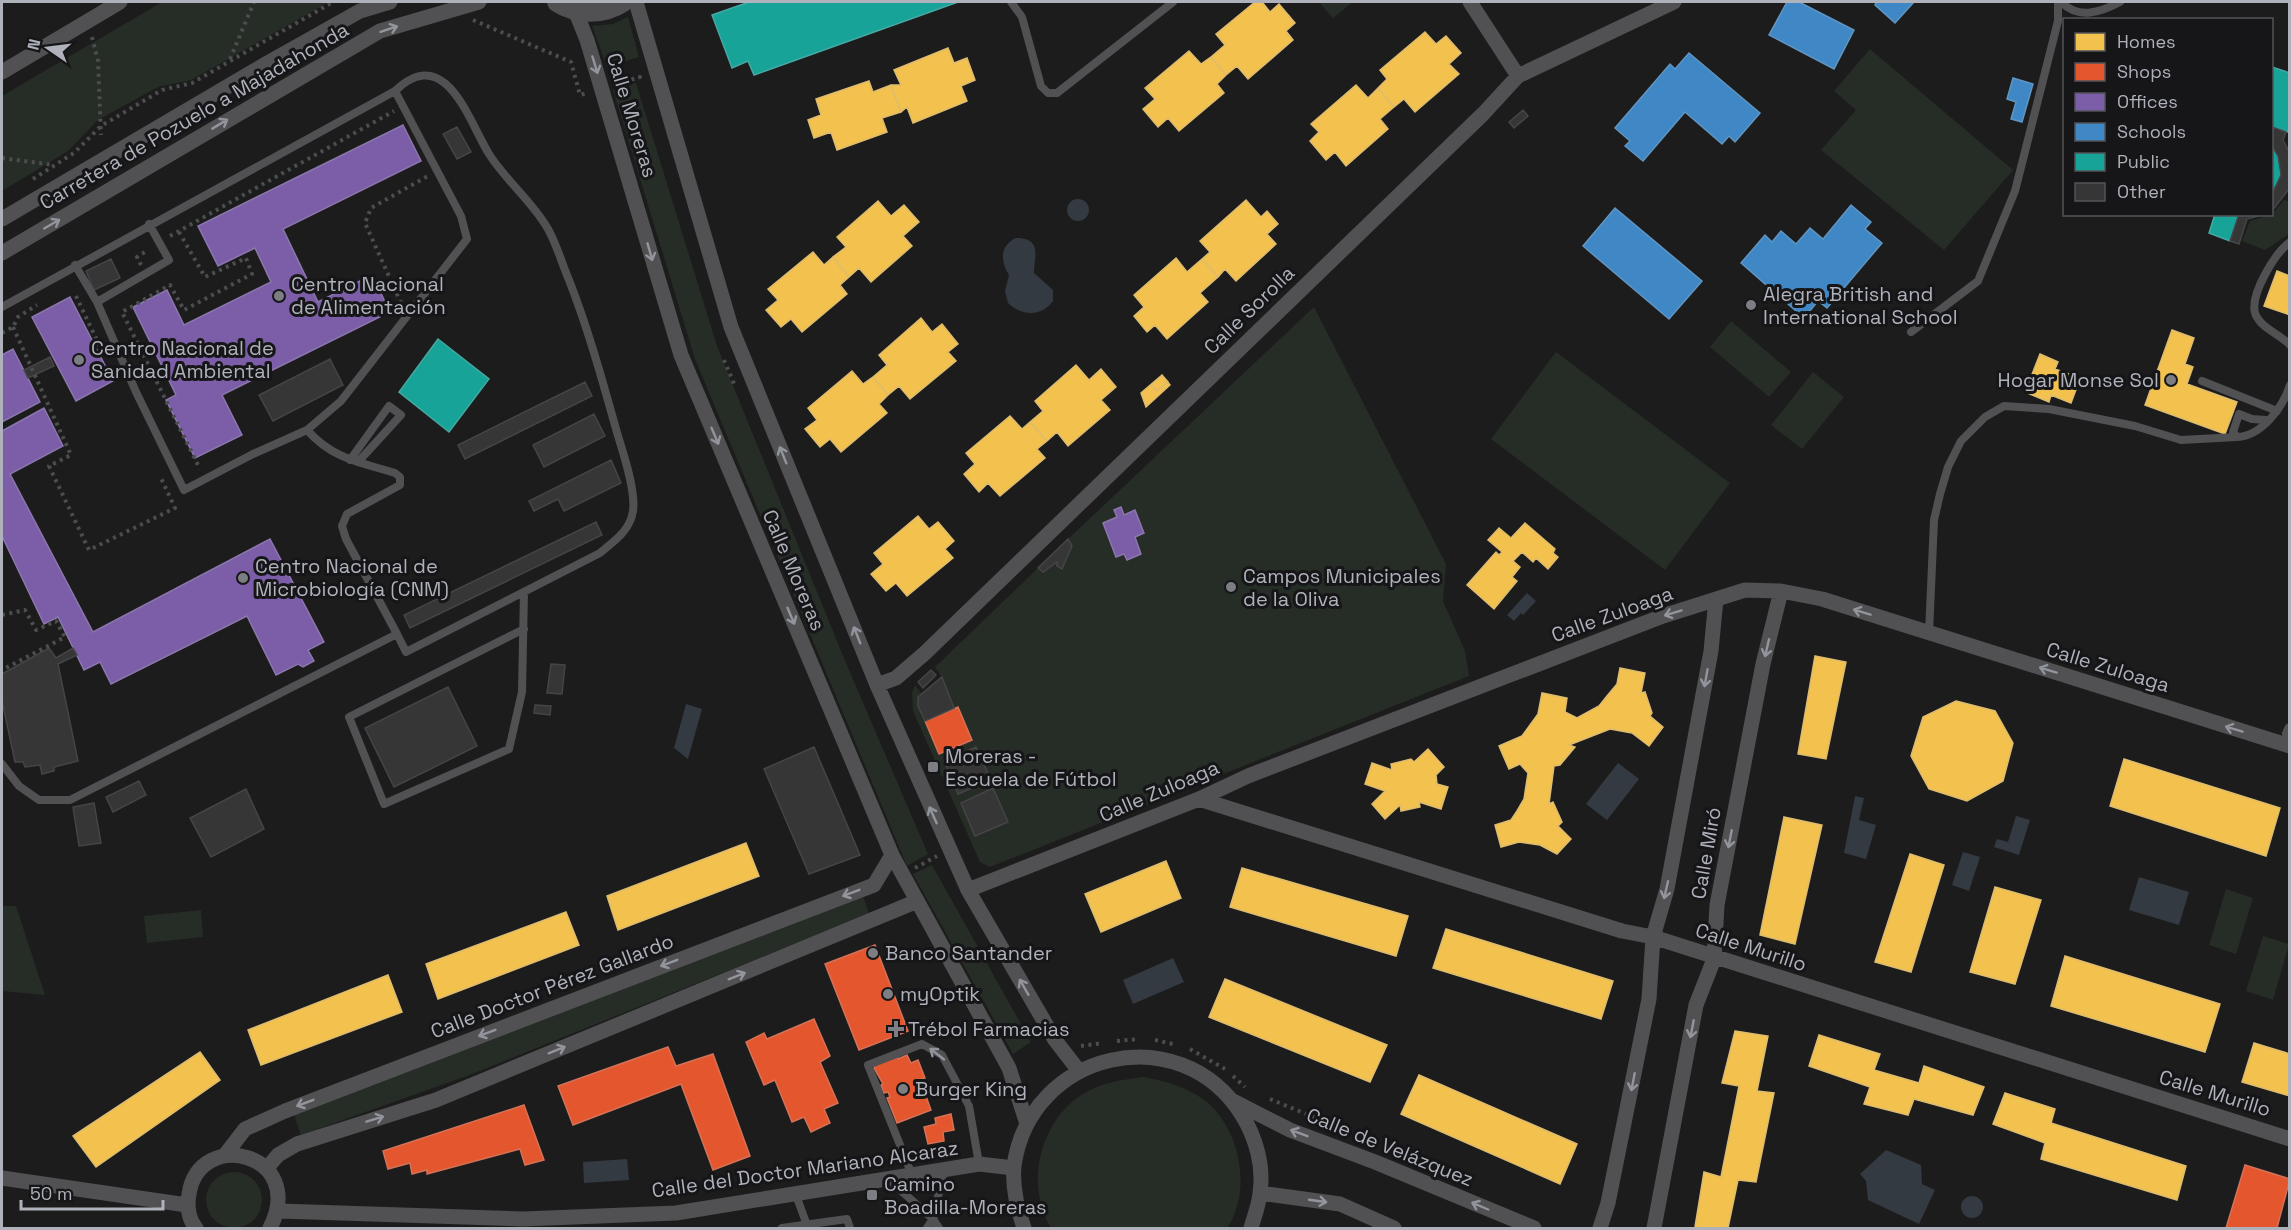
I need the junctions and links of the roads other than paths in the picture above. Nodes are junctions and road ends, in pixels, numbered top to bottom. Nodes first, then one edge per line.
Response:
1 (120, 2) edge
2 (390, 2) edge
3 (479, 2) edge
4 (557, 2) edge
5 (623, 2) edge
6 (636, 2) edge
7 (1011, 2) edge
8 (1173, 2) edge
9 (1470, 2) edge
10 (1674, 2) edge
11 (2060, 2) edge
12 (2120, 2) edge
13 (575, 10) junction
14 (2, 72) edge
15 (1518, 76) junction
16 (395, 91) junction
17 (2, 219) edge
18 (149, 224) junction
19 (2289, 242) edge
20 (2, 254) edge
21 (75, 265) junction
22 (96, 302) junction
23 (2, 307) edge
24 (1911, 332) dead end
25 (2289, 345) edge
26 (2202, 381) dead end
27 (2289, 385) edge
28 (2277, 411) junction
29 (2266, 420) junction
30 (307, 430) junction
31 (2237, 437) junction
32 (354, 461) junction
33 (1781, 591) junction
34 (525, 592) junction
35 (1716, 599) junction
36 (524, 629) junction
37 (1929, 633) junction
38 (397, 634) junction
39 (877, 685) junction
40 (2289, 737) edge
41 (2, 764) edge
42 (1199, 799) junction
43 (891, 855) junction
44 (968, 890) junction
45 (915, 902) junction
46 (1653, 938) junction
47 (1714, 958) junction
48 (1079, 1071) junction
49 (1233, 1101) junction
50 (1027, 1124) junction
51 (2289, 1139) edge
52 (225, 1155) junction
53 (979, 1164) junction
54 (267, 1168) junction
55 (1014, 1168) junction
56 (944, 1170) junction
57 (912, 1176) junction
58 (2, 1178) edge
59 (889, 1180) junction
60 (1260, 1192) junction
61 (796, 1195) junction
62 (187, 1205) junction
63 (279, 1211) junction
64 (933, 1219) junction
65 (525, 1224) edge
66 (807, 1227) edge
67 (196, 1228) edge
68 (270, 1228) edge
69 (782, 1228) edge
70 (850, 1228) edge
71 (927, 1228) edge
72 (939, 1228) edge
73 (1024, 1228) edge
74 (1251, 1228) edge
75 (1394, 1228) edge
76 (1534, 1228) edge
77 (1600, 1228) edge
78 (1654, 1228) edge

1 - 14 street
2 - 17 street, Carretera de Pozuelo a Majadahonda
20 -> 3 street, Carretera de Pozuelo a Majadahonda
4 - 13 street
5 - 13 street
39 -> 6 street, Calle Moreras
7 - 8 lane
9 - 15 street
10 - 15 street, Calle Sorolla
11 - 12 lane
11 - 24 lane
13 -> 43 street, Calle Moreras
15 - 39 street, Calle Sorolla
16 - 18 lane
16 - 30 lane
16 - 34 lane
18 - 21 lane
18 - 22 lane
19 - 25 lane
21 - 22 lane
21 - 23 lane
22 - 30 lane
26 - 28 lane
27 - 28 lane
28 - 29 lane
29 - 31 lane
29 - 31 lane
30 - 32 lane
31 - 37 lane
32 - 32 lane
32 - 38 lane
33 - 35 street, Calle Zuloaga
37 -> 33 street, Calle Zuloaga
33 -> 47 street, Calle Miró
34 - 36 lane
34 - 38 lane
35 -> 42 street, Calle Zuloaga
35 -> 46 street, Calle Miró
36 - 36 lane
40 -> 37 street, Calle Zuloaga
38 - 41 lane
44 -> 39 street, Calle Moreras
42 - 44 street, Calle Zuloaga
42 - 46 street, Calle Murillo
43 - 45 street, Calle Moreras
43 -> 52 street, Calle Doctor Pérez Gallardo
48 -> 44 street, Calle Moreras
45 - 50 street, Calle Moreras
54 -> 45 street
46 - 47 street, Calle Murillo
46 -> 77 street, Calle Miró
47 - 51 street, Calle Murillo
47 -> 78 street, Calle Miró
48 - 49 street
48 - 50 street
49 - 60 street
76 -> 49 street, Calle de Velázquez
50 - 55 street
52 - 54 street
52 - 62 street
53 - 55 street, Calle del Doctor Mariano Alcaraz
53 - 56 street, Calle del Doctor Mariano Alcaraz
53 -> 57 lane
54 - 63 street
55 - 73 street
56 - 57 street, Calle del Doctor Mariano Alcaraz
56 - 64 lane
57 - 59 street, Calle del Doctor Mariano Alcaraz
58 - 62 street
59 - 61 street, Calle del Doctor Mariano Alcaraz
59 - 64 lane
60 - 74 street
60 -> 75 street
61 - 65 street, Calle del Doctor Mariano Alcaraz
61 - 66 lane
62 - 67 street
63 - 65 street, Calle del Doctor Mariano Alcaraz
63 - 68 street
64 - 71 lane
64 - 72 lane
66 - 69 lane
66 - 70 lane

